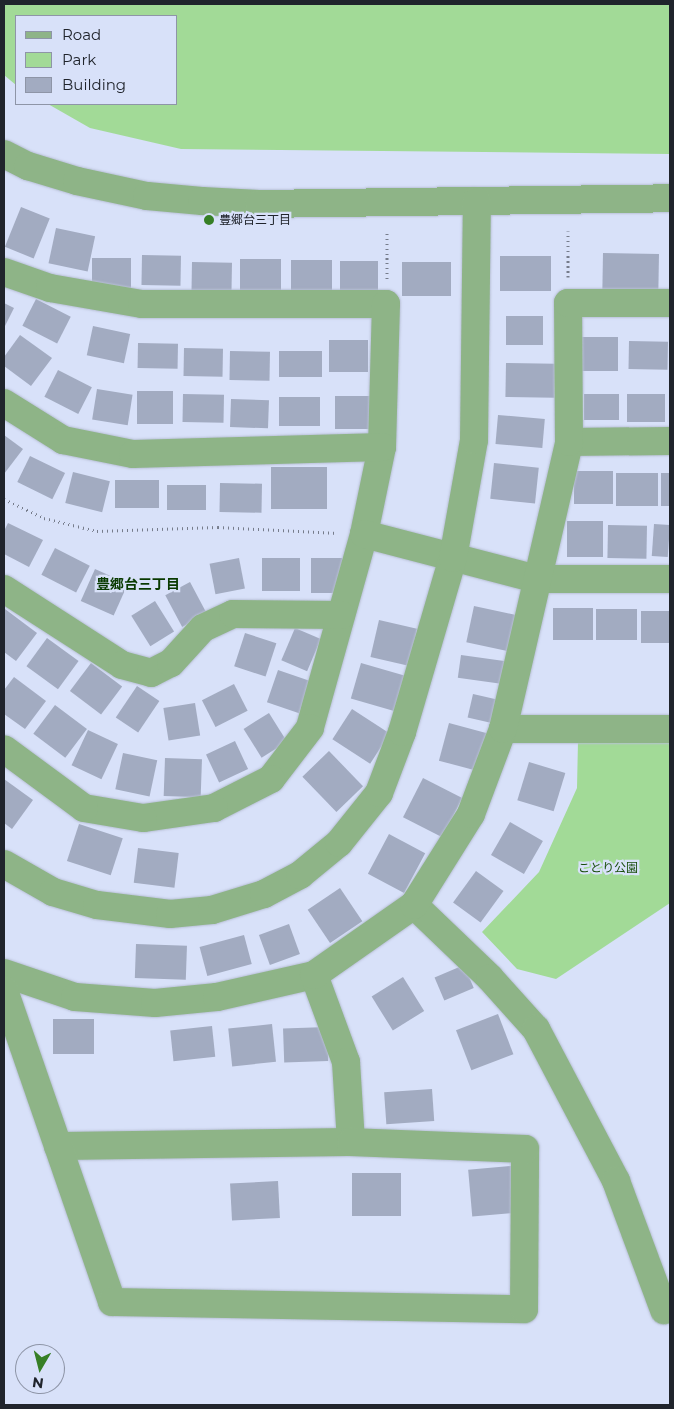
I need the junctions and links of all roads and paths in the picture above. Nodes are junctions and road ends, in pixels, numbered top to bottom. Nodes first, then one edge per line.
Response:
1 (4, 154) edge
2 (670, 198) edge
3 (477, 201) junction
4 (568, 230) dead end
5 (387, 232) dead end
6 (4, 272) edge
7 (568, 303) junction
8 (670, 303) edge
9 (386, 304) junction
10 (4, 403) edge
11 (670, 441) edge
12 (569, 442) junction
13 (382, 447) junction
14 (4, 499) edge
15 (364, 534) junction
16 (454, 558) junction
17 (537, 579) junction
18 (670, 579) edge
19 (4, 590) edge
20 (341, 615) junction
21 (503, 729) junction
22 (670, 729) edge
23 (4, 749) edge
24 (4, 865) edge
25 (414, 904) junction
26 (4, 973) edge
27 (314, 975) junction
28 (4, 990) edge
29 (351, 1142) junction
30 (58, 1146) junction
31 (664, 1310) dead end

1 - 3 street
2 - 3 street
3 - 16 street
4 - 7 path
5 - 9 path
6 - 9 street
7 - 8 street
7 - 12 street
9 - 13 street
10 - 13 street
11 - 12 street
12 - 17 street
13 - 15 street
14 - 15 path
15 - 16 street
15 - 20 street
16 - 17 street
16 - 24 street
17 - 18 street
17 - 21 street
19 - 20 street
20 - 23 street
21 - 22 street
21 - 25 street
25 - 27 street
25 - 31 street
26 - 27 street
27 - 29 street
28 - 30 street
29 - 30 street
29 - 30 street

